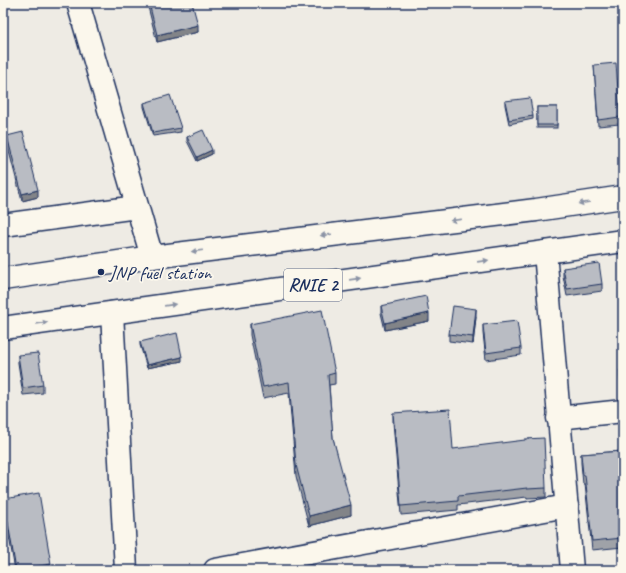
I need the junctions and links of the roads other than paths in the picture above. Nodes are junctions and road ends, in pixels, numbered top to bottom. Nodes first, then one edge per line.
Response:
1 (80, 3) edge
2 (623, 197) edge
3 (137, 207) junction
4 (3, 225) edge
5 (623, 241) edge
6 (545, 252) junction
7 (152, 257) junction
8 (3, 279) edge
9 (112, 313) junction
10 (3, 328) edge
11 (623, 411) edge
12 (558, 418) junction
13 (567, 506) junction
14 (126, 570) edge
15 (215, 570) edge
16 (572, 570) edge

1 - 3 street
2 -> 7 street, RNIE 2
3 - 4 street
3 - 7 street
5 - 6 street, RNIE 2
9 -> 6 street, RNIE 2
6 - 12 street
7 - 8 street, RNIE 2
10 -> 9 street, RNIE 2
9 - 14 street
11 - 12 street
12 - 13 street
13 - 15 street
13 - 16 street

